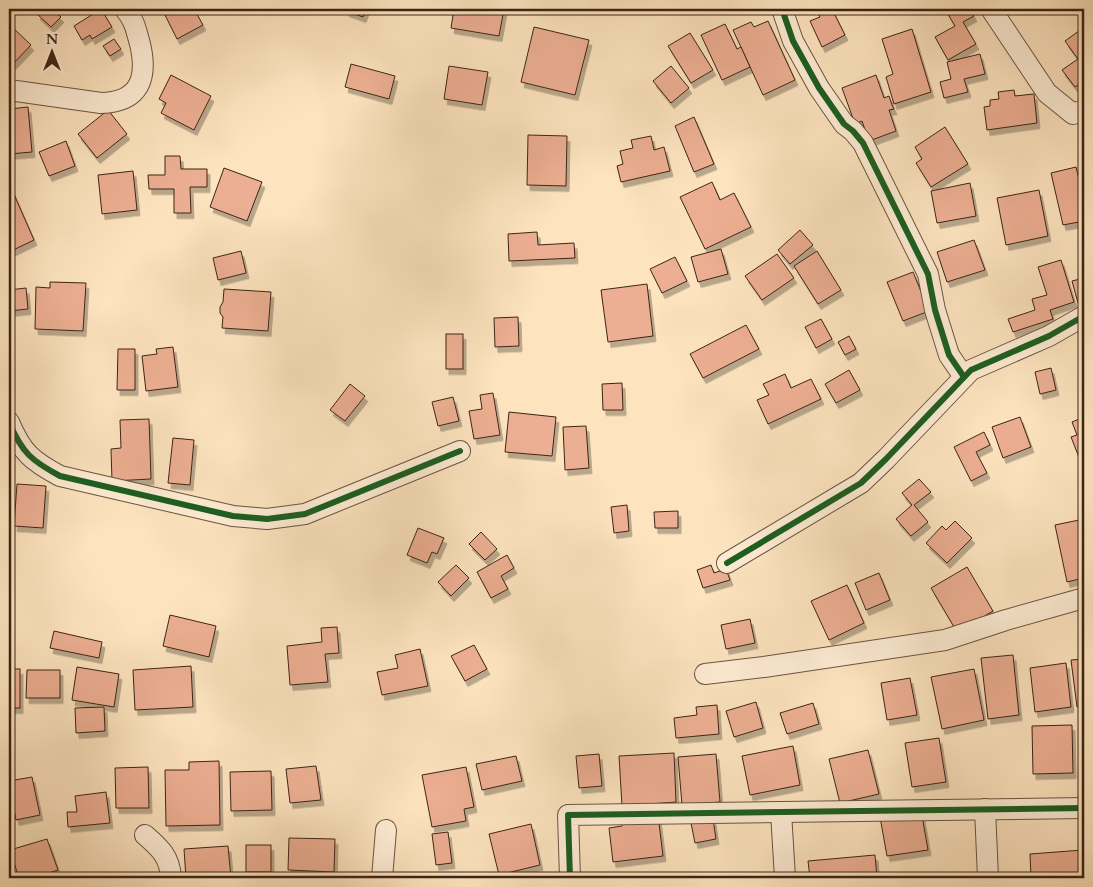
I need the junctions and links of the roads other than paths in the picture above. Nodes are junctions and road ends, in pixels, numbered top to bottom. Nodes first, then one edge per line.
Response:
1 (125, 9) edge
2 (782, 9) edge
3 (991, 9) edge
4 (9, 90) edge
5 (1084, 110) edge
6 (1084, 316) edge
7 (964, 377) junction
8 (9, 422) edge
9 (460, 451) dead end
10 (727, 563) dead end
11 (1084, 598) edge
12 (705, 674) dead end
13 (1084, 808) edge
14 (985, 809) junction
15 (781, 812) junction
16 (386, 830) dead end
17 (145, 835) dead end
18 (171, 878) edge
19 (382, 878) edge
20 (570, 878) edge
21 (785, 878) edge
22 (988, 878) edge

1 - 4 street
2 - 7 street
3 - 5 street
6 - 7 street
7 - 10 street
8 - 9 street
11 - 12 street
13 - 14 street
14 - 15 street
14 - 22 street
15 - 20 street
15 - 21 street
16 - 19 street
17 - 18 street

